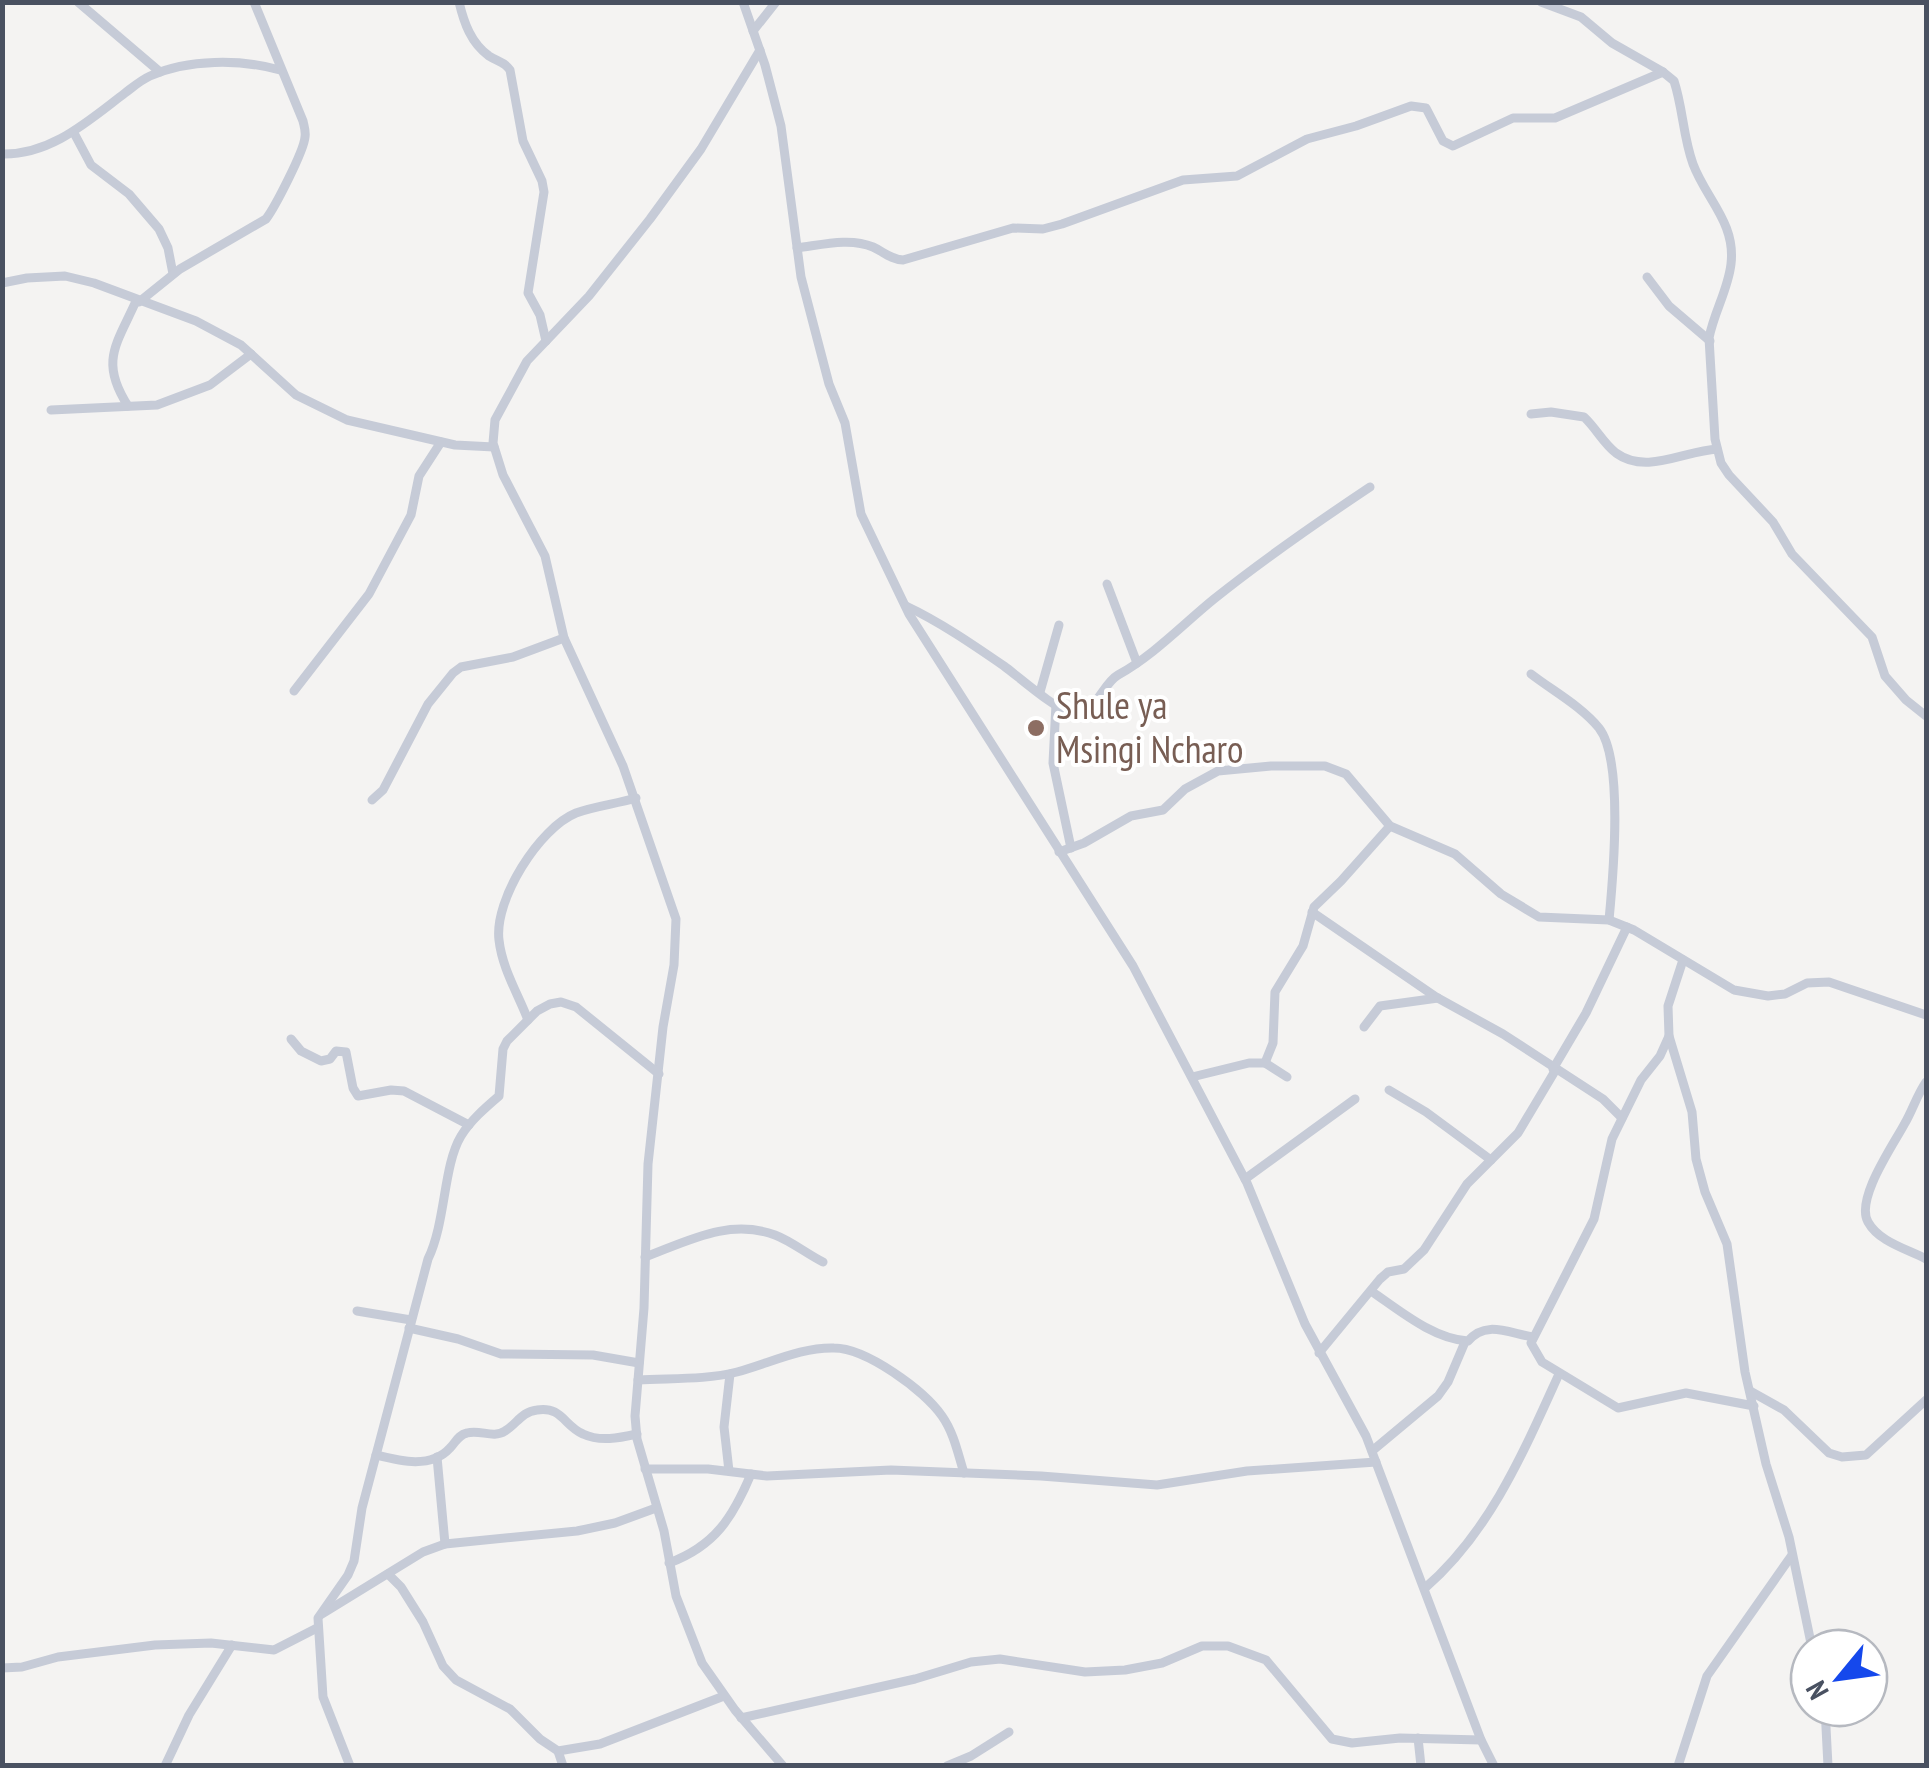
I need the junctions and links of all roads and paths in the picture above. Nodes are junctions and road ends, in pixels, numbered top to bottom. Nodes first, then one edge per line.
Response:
1 (78, 2) edge
2 (254, 2) edge
3 (459, 2) edge
4 (742, 2) edge
5 (776, 2) edge
6 (1540, 2) edge
7 (753, 31) junction
8 (760, 50) junction
9 (280, 70) junction
10 (160, 72) junction
11 (1663, 72) junction
12 (74, 133) junction
13 (2, 154) edge
14 (798, 248) junction
15 (173, 274) junction
16 (1647, 276) dead end
17 (2, 283) edge
18 (138, 302) junction
19 (1710, 340) junction
20 (546, 341) junction
21 (252, 354) junction
22 (128, 406) junction
23 (51, 410) dead end
24 (1532, 414) dead end
25 (441, 442) junction
26 (494, 447) junction
27 (1716, 448) junction
28 (1370, 487) dead end
29 (1107, 584) dead end
30 (906, 606) junction
31 (1058, 625) dead end
32 (564, 638) junction
33 (1137, 663) junction
34 (1531, 674) dead end
35 (294, 690) dead end
36 (1040, 692) junction
37 (1056, 704) junction
38 (1926, 716) edge
39 (636, 798) junction
40 (372, 800) dead end
41 (1390, 826) junction
42 (1072, 848) junction
43 (1059, 852) junction
44 (1312, 912) junction
45 (1609, 920) junction
46 (1627, 927) junction
47 (1683, 960) junction
48 (1438, 998) junction
49 (1926, 1015) edge
50 (528, 1020) junction
51 (1364, 1026) dead end
52 (1669, 1036) junction
53 (291, 1039) dead end
54 (1265, 1064) junction
55 (1554, 1070) junction
56 (659, 1074) junction
57 (1192, 1077) junction
58 (1287, 1077) dead end
59 (1926, 1082) edge
60 (1389, 1090) dead end
61 (1356, 1099) dead end
62 (1622, 1118) junction
63 (469, 1126) junction
64 (1491, 1160) junction
65 (1245, 1179) junction
66 (645, 1258) junction
67 (1926, 1259) edge
68 (823, 1262) dead end
69 (1371, 1290) junction
70 (357, 1311) dead end
71 (410, 1324) junction
72 (1532, 1337) junction
73 (1465, 1342) junction
74 (1320, 1354) junction
75 (639, 1363) junction
76 (730, 1374) junction
77 (1559, 1374) junction
78 (638, 1380) junction
79 (1750, 1390) junction
80 (1754, 1406) junction
81 (1924, 1406) edge
82 (637, 1434) junction
83 (376, 1455) junction
84 (1374, 1456) junction
85 (438, 1457) junction
86 (645, 1468) junction
87 (729, 1471) junction
88 (964, 1473) junction
89 (751, 1474) junction
90 (656, 1508) junction
91 (445, 1544) junction
92 (1792, 1555) junction
93 (670, 1563) junction
94 (388, 1574) junction
95 (1425, 1588) junction
96 (319, 1615) junction
97 (317, 1628) junction
98 (1808, 1628) edge
99 (232, 1645) junction
100 (2, 1668) edge
101 (724, 1696) junction
102 (741, 1718) junction
103 (1826, 1728) edge
104 (1009, 1732) dead end
105 (1418, 1738) junction
106 (1481, 1740) junction
107 (558, 1751) junction
108 (165, 1766) edge
109 (350, 1766) edge
110 (563, 1766) edge
111 (784, 1766) edge
112 (947, 1766) edge
113 (1421, 1766) edge
114 (1494, 1766) edge
115 (1678, 1766) edge
116 (1828, 1766) edge

1 - 10 street
2 - 9 street
3 - 20 street
4 - 7 street
5 - 7 street
6 - 11 street
7 - 8 street
8 - 14 street
8 - 20 street
9 - 10 street
9 - 15 street
10 - 12 street
11 - 14 street
11 - 19 street
12 - 13 street
12 - 15 street
14 - 30 street
15 - 18 street
16 - 19 street
17 - 18 street
18 - 21 street
18 - 22 street
19 - 27 street
20 - 26 street
21 - 22 street
21 - 25 street
22 - 23 street
24 - 27 street
25 - 26 street
25 - 35 street
26 - 32 street
27 - 38 street
28 - 33 street
29 - 33 street
30 - 36 street
30 - 43 street
31 - 36 street
32 - 39 street
32 - 40 street
33 - 37 street
34 - 45 street
36 - 37 street
37 - 42 street
39 - 50 street
39 - 56 street
41 - 42 street
41 - 44 street
41 - 45 street
42 - 43 street
43 - 57 street
44 - 48 street
44 - 54 street
45 - 46 street
46 - 47 street
46 - 55 street
47 - 49 street
47 - 52 street
48 - 51 street
48 - 55 street
50 - 56 street
50 - 63 street
52 - 62 street
52 - 79 street
53 - 63 street
54 - 57 street
54 - 58 street
55 - 62 street
55 - 64 street
56 - 66 street
57 - 65 street
59 - 67 street
60 - 64 street
61 - 65 street
62 - 72 street
63 - 71 street
64 - 69 street
65 - 74 street
66 - 68 street
66 - 75 street
69 - 73 street
69 - 74 street
70 - 71 street
71 - 75 street
71 - 83 street
72 - 73 street
72 - 77 street
73 - 84 street
74 - 84 street
75 - 78 street
76 - 78 street
76 - 87 street
76 - 88 street
77 - 80 street
77 - 95 street
78 - 82 street
79 - 80 street
79 - 81 street
80 - 92 street
82 - 85 street
82 - 86 street
83 - 85 street
83 - 96 street
84 - 88 street
84 - 95 street
85 - 91 street
86 - 87 street
86 - 90 street
87 - 89 street
88 - 89 street
89 - 93 street
90 - 91 street
90 - 93 street
91 - 94 street
92 - 98 street
92 - 115 street
93 - 101 street
94 - 96 street
94 - 107 street
95 - 106 street
96 - 97 street
97 - 99 street
97 - 109 street
99 - 100 street
99 - 108 street
101 - 102 street
101 - 107 street
102 - 105 street
102 - 111 street
103 - 116 street
104 - 112 street
105 - 106 street
105 - 113 street
106 - 114 street
107 - 110 street

